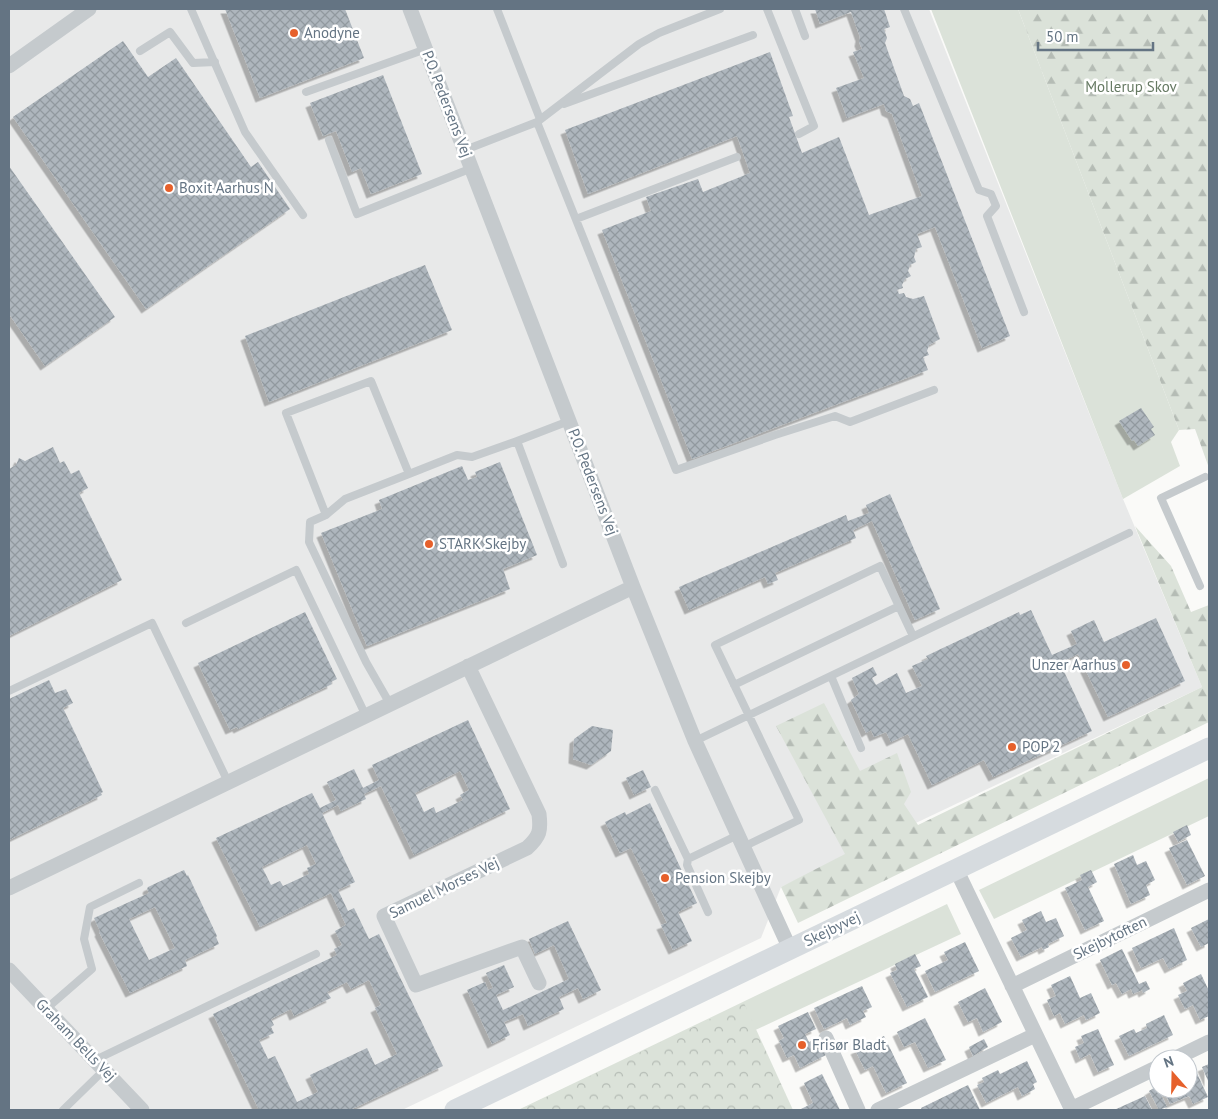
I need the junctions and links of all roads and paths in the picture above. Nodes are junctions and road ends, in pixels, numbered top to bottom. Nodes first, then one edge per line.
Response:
1 (191, 9) edge
2 (413, 9) edge
3 (498, 9) edge
4 (720, 9) edge
5 (766, 9) edge
6 (795, 9) edge
7 (904, 9) edge
8 (87, 10) edge
9 (753, 35) dead end
10 (805, 36) dead end
11 (426, 49) junction
12 (140, 51) dead end
13 (215, 62) junction
14 (9, 66) edge
15 (306, 92) dead end
16 (556, 108) junction
17 (539, 121) junction
18 (799, 134) dead end
19 (329, 140) dead end
20 (465, 150) junction
21 (737, 156) dead end
22 (472, 168) junction
23 (303, 215) dead end
24 (576, 219) junction
25 (1024, 312) dead end
26 (934, 390) dead end
27 (569, 421) junction
28 (516, 441) junction
29 (409, 474) junction
30 (1205, 477) dead end
31 (326, 515) junction
32 (1129, 533) dead end
33 (563, 564) dead end
34 (633, 586) junction
35 (1200, 586) dead end
36 (899, 606) junction
37 (186, 623) dead end
38 (913, 636) junction
39 (468, 666) junction
40 (831, 676) junction
41 (734, 685) junction
42 (9, 691) edge
43 (390, 704) junction
44 (749, 715) junction
45 (366, 716) junction
46 (696, 741) junction
47 (861, 748) dead end
48 (1209, 748) edge
49 (228, 782) junction
50 (656, 790) dead end
51 (740, 841) junction
52 (688, 859) junction
53 (956, 869) junction
54 (139, 883) dead end
55 (9, 888) edge
56 (1209, 890) edge
57 (708, 912) dead end
58 (790, 949) junction
59 (316, 954) dead end
60 (9, 970) edge
61 (539, 983) dead end
62 (1012, 986) junction
63 (46, 1009) junction
64 (1035, 1035) junction
65 (826, 1038) dead end
66 (1209, 1042) edge
67 (1195, 1049) edge
68 (99, 1065) junction
69 (1148, 1072) edge
70 (68, 1109) edge
71 (142, 1110) edge
72 (455, 1110) edge
73 (858, 1110) edge
74 (878, 1110) edge
75 (1071, 1110) edge

1 - 13 lane
2 - 11 street, P.O. Pedersens Vej
3 - 17 lane
4 - 16 lane
5 - 18 lane
6 - 10 lane
7 - 25 lane
8 - 14 street
9 - 16 lane
11 - 15 lane
11 - 20 street, P.O. Pedersens Vej
12 - 13 lane
13 - 23 lane
16 - 17 lane
17 - 20 lane
17 - 24 lane
19 - 22 lane
20 - 22 street, P.O. Pedersens Vej
21 - 24 lane
22 - 27 street, P.O. Pedersens Vej
24 - 26 lane
27 - 28 lane
27 - 34 street, P.O. Pedersens Vej
28 - 29 lane
28 - 33 lane
29 - 31 lane
29 - 31 lane
30 - 35 lane
31 - 43 lane
32 - 38 lane
34 - 39 street
34 - 46 street, P.O. Pedersens Vej
36 - 38 lane
36 - 41 lane
36 - 41 lane
37 - 45 lane
38 - 40 lane
39 - 43 street
39 - 61 street, Samuel Morses Vej
40 - 44 lane
40 - 47 lane
41 - 44 lane
42 - 49 lane
43 - 45 street
44 - 46 lane
44 - 51 lane
45 - 49 street
46 - 51 street, P.O. Pedersens Vej
48 - 53 street, Skejbyvej
49 - 55 street
50 - 52 lane
51 - 52 lane
51 - 58 street, P.O. Pedersens Vej
52 - 57 lane
53 - 58 street, Skejbyvej
53 - 62 street
54 - 63 lane
56 - 62 street, Skejbytoften
58 - 72 street, Skejbyvej
59 - 68 lane
60 - 63 street, Graham Bells Vej
62 - 64 street
63 - 68 street, Graham Bells Vej
64 - 74 street
64 - 75 street
65 - 73 street
66 - 67 street
68 - 70 lane
68 - 71 street, Graham Bells Vej
69 - 75 street

